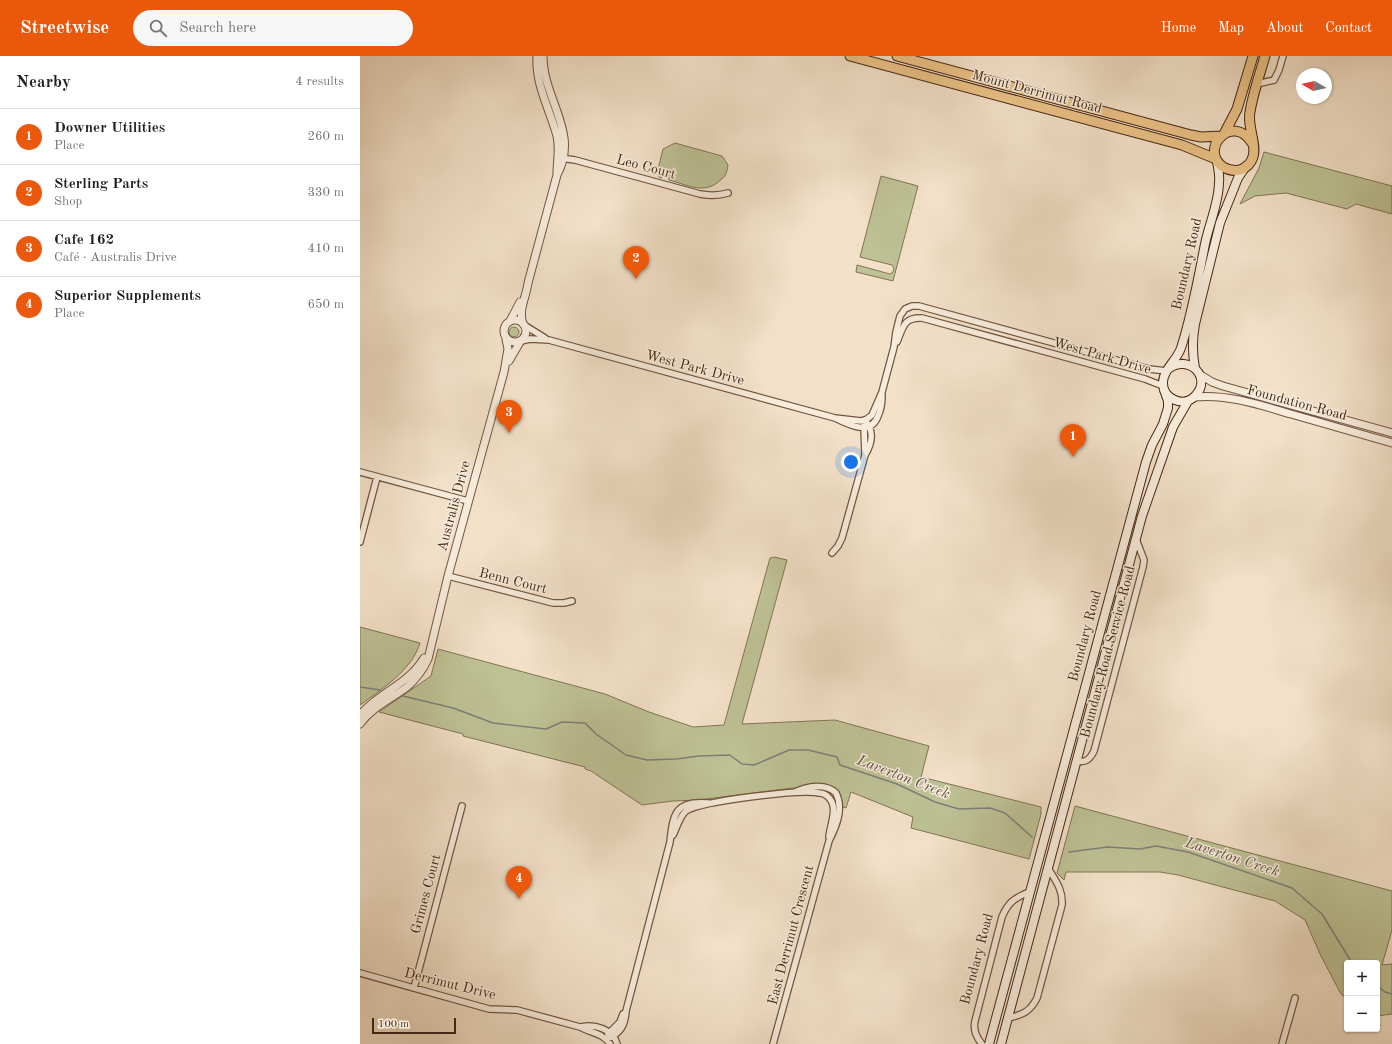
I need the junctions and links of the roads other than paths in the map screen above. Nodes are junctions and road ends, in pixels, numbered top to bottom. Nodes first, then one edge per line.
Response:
1 (537, 56) edge
2 (543, 56) edge
3 (850, 56) edge
4 (897, 56) edge
5 (1253, 56) edge
6 (1265, 56) edge
7 (1283, 56) edge
8 (1257, 84) junction
9 (1222, 135) junction
10 (1252, 143) junction
11 (561, 158) junction
12 (1217, 160) junction
13 (1246, 166) junction
14 (728, 193) dead end
15 (528, 283) junction
16 (905, 310) junction
17 (909, 320) junction
18 (510, 321) junction
19 (524, 324) junction
20 (1034, 338) junction
21 (506, 339) junction
22 (549, 340) junction
23 (1042, 340) junction
24 (520, 341) junction
25 (894, 347) junction
26 (1035, 349) junction
27 (1167, 370) junction
28 (1197, 371) junction
29 (504, 372) junction
30 (1164, 388) junction
31 (882, 392) junction
32 (1267, 398) junction
33 (1191, 399) junction
34 (1265, 407) junction
35 (835, 418) junction
36 (865, 420) junction
37 (870, 427) junction
38 (864, 428) junction
39 (1392, 433) edge
40 (1392, 443) edge
41 (865, 455) junction
42 (360, 472) edge
43 (377, 477) junction
44 (468, 501) junction
45 (1136, 539) junction
46 (360, 542) edge
47 (832, 553) dead end
48 (448, 576) junction
49 (572, 601) dead end
50 (430, 647) junction
51 (360, 715) edge
52 (360, 724) edge
53 (1066, 758) junction
54 (1077, 761) junction
55 (795, 792) junction
56 (462, 806) dead end
57 (829, 841) junction
58 (1048, 868) junction
59 (1029, 892) junction
60 (360, 973) edge
61 (414, 988) junction
62 (1295, 998) dead end
63 (1008, 1018) junction
64 (580, 1027) junction
65 (611, 1034) junction
66 (1001, 1041) edge
67 (609, 1042) edge
68 (617, 1044) edge
69 (775, 1044) edge
70 (982, 1044) edge
71 (989, 1044) edge
72 (995, 1044) edge
73 (1282, 1044) edge

1 - 11 street
2 - 11 street
3 - 12 main road, Mount Derrimut Road
4 - 9 main road, Mount Derrimut Road
5 - 9 main road
6 - 8 main road
7 - 8 street
8 - 10 main road
9 - 10 main road
9 - 12 main road
10 - 13 main road
11 - 14 street, Leo Court
11 - 15 street
12 - 13 main road
12 - 27 main road, Boundary Road
13 - 28 main road, Boundary Road
15 - 18 street
15 - 19 street
16 - 17 street
16 - 20 street, West Park Drive
16 - 25 street
17 - 25 street
17 - 26 street, West Park Drive
18 - 19 street
18 - 21 street
19 - 22 street, West Park Drive
19 - 24 street
20 - 23 street, West Park Drive
20 - 26 street, West Park Drive
21 - 24 street
21 - 29 street, Australis Drive
22 - 24 street, West Park Drive
22 - 35 street, West Park Drive
23 - 26 street, West Park Drive
23 - 27 street, West Park Drive
24 - 29 street, Australis Drive
25 - 31 street
26 - 30 street, West Park Drive
27 - 28 main road
27 - 30 main road
28 - 32 street, Foundation Road
28 - 33 main road
29 - 44 street, Australis Drive
30 - 33 main road
30 - 53 main road, Boundary Road
31 - 36 street
31 - 37 street
32 - 34 street
32 - 39 street, Foundation Road
33 - 34 street, Foundation Road
33 - 45 main road, Boundary Road
34 - 40 street, Foundation Road
35 - 36 street, West Park Drive
35 - 38 street, West Park Drive
36 - 37 street
36 - 38 street
37 - 38 street, West Park Drive
37 - 41 street
38 - 41 street
41 - 47 street
42 - 43 street
43 - 44 street
43 - 46 street
44 - 48 street, Australis Drive
45 - 54 main road, Boundary Road
45 - 54 street, Boundary Road Service Road
48 - 49 street, Benn Court
48 - 50 street, Australis Drive
50 - 51 street, Australis Drive
50 - 52 street, Australis Drive
53 - 54 main road
53 - 59 main road, Boundary Road
54 - 58 main road, Boundary Road
55 - 57 street, East Derrimut Crescent
55 - 57 street, East Derrimut Crescent
55 - 65 street, East Derrimut Crescent
56 - 61 street, Grimes Court
57 - 69 street, East Derrimut Crescent
58 - 63 main road, Boundary Road
58 - 63 street
59 - 70 street, Boundary Road
59 - 71 main road, Boundary Road
60 - 61 street, Derrimut Drive
61 - 64 street, Derrimut Drive
62 - 73 street
63 - 66 main road, Boundary Road
64 - 65 street, Derrimut Drive
64 - 67 street, Derrimut Drive
65 - 67 street
65 - 68 street
66 - 72 main road

